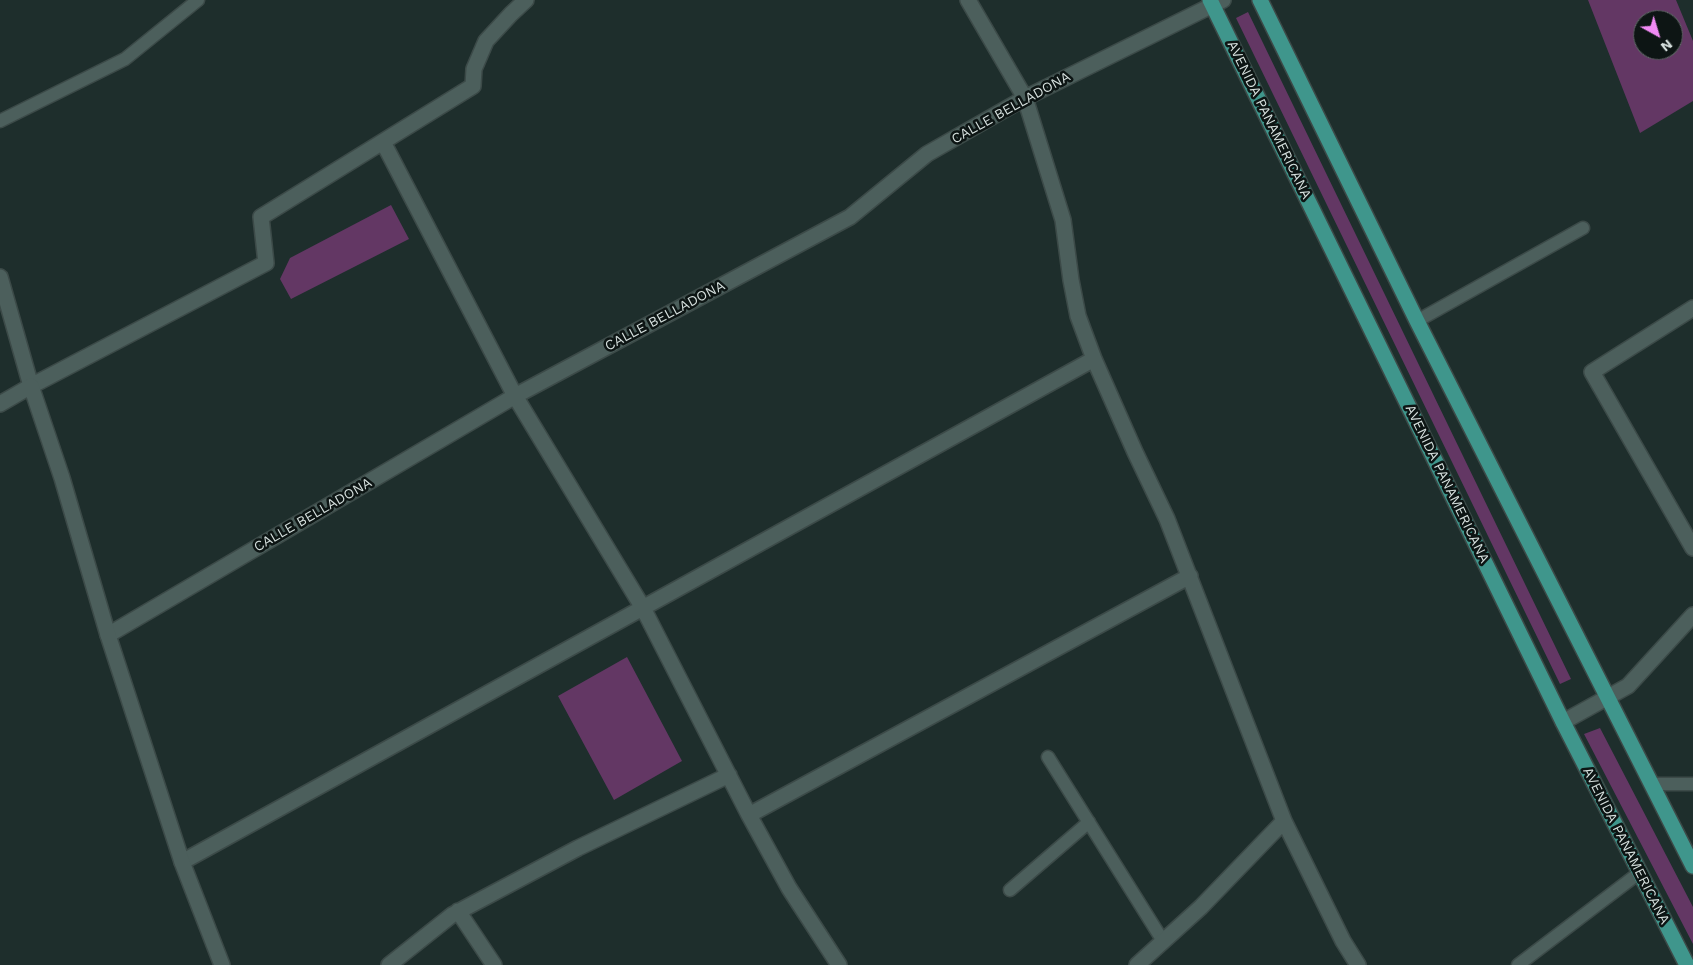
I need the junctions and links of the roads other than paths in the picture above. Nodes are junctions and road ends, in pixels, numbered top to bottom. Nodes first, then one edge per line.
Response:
1 (198, 0) edge
2 (526, 0) edge
3 (968, 0) edge
4 (1260, 0) edge
5 (1215, 2) edge
6 (1025, 98) junction
7 (0, 121) edge
8 (384, 142) junction
9 (1583, 228) dead end
10 (0, 277) edge
11 (1693, 308) edge
12 (1417, 321) junction
13 (1094, 359) junction
14 (31, 386) junction
15 (515, 396) junction
16 (0, 404) edge
17 (1693, 548) edge
18 (1190, 576) junction
19 (643, 608) junction
20 (1693, 615) edge
21 (108, 635) junction
22 (1607, 698) junction
23 (1563, 722) junction
24 (1048, 757) dead end
25 (729, 775) junction
26 (1651, 784) junction
27 (1693, 784) edge
28 (749, 814) junction
29 (1089, 822) junction
30 (1284, 822) junction
31 (182, 862) junction
32 (1693, 866) edge
33 (1639, 873) junction
34 (1010, 890) dead end
35 (458, 911) junction
36 (1163, 941) junction
37 (222, 965) edge
38 (389, 965) edge
39 (494, 965) edge
40 (839, 965) edge
41 (1137, 965) edge
42 (1358, 965) edge
43 (1518, 965) edge
44 (1687, 965) edge

1 - 7 lane
2 - 8 street
3 - 6 street
4 - 12 main road
5 - 6 street, CALLE BELLADONA
5 - 23 main road, AVENIDA PANAMERICANA
6 - 13 street
6 - 15 street, CALLE BELLADONA
8 - 14 street
8 - 15 street
9 - 12 lane
10 - 14 street
11 - 17 street
12 - 22 main road
13 - 18 street
13 - 19 street
14 - 16 street
14 - 21 street
15 - 19 street
15 - 21 street, CALLE BELLADONA
18 - 28 street
18 - 30 street
19 - 25 street
19 - 31 street
20 - 22 street
21 - 31 street
22 - 23 street
22 - 26 main road
23 - 33 main road, AVENIDA PANAMERICANA
24 - 29 lane
25 - 28 street
25 - 35 street
26 - 27 lane
26 - 32 main road
28 - 40 street
29 - 34 lane
29 - 36 lane
30 - 36 street
30 - 42 street
31 - 37 street
33 - 43 lane
33 - 44 main road, AVENIDA PANAMERICANA
35 - 38 street
35 - 39 street
36 - 41 street

